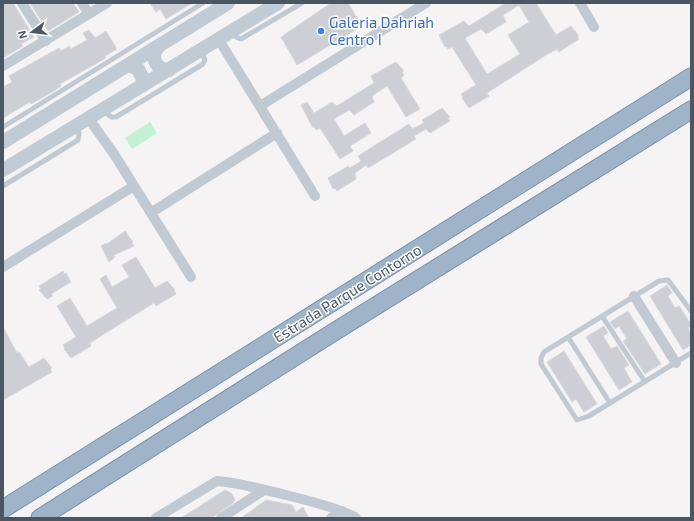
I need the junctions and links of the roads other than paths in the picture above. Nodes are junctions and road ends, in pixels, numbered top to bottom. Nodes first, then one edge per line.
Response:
1 (22, 3) edge
2 (82, 3) edge
3 (107, 3) edge
4 (203, 3) edge
5 (228, 3) edge
6 (278, 3) edge
7 (302, 3) edge
8 (426, 3) edge
9 (580, 3) edge
10 (89, 14) junction
11 (594, 27) dead end
12 (232, 31) junction
13 (218, 40) junction
14 (46, 41) junction
15 (158, 47) junction
16 (201, 50) junction
17 (129, 65) junction
18 (3, 66) edge
19 (169, 70) junction
20 (691, 77) edge
21 (142, 86) junction
22 (260, 106) junction
23 (104, 110) junction
24 (691, 110) edge
25 (89, 119) junction
26 (3, 127) edge
27 (74, 128) junction
28 (277, 134) junction
29 (3, 142) edge
30 (3, 170) edge
31 (3, 186) edge
32 (134, 186) junction
33 (315, 196) dead end
34 (152, 212) junction
35 (3, 267) edge
36 (191, 277) dead end
37 (367, 280) junction
38 (634, 296) junction
39 (380, 303) junction
40 (321, 310) junction
41 (691, 311) edge
42 (602, 316) junction
43 (334, 332) junction
44 (568, 337) junction
45 (691, 353) edge
46 (676, 363) junction
47 (645, 382) junction
48 (610, 404) junction
49 (264, 490) junction
50 (3, 509) edge
51 (342, 511) junction
52 (40, 518) edge
53 (156, 518) edge
54 (221, 518) edge
55 (331, 518) edge
56 (356, 518) edge

1 - 14 street
2 - 10 street
3 - 10 street
4 - 26 lane
5 - 15 main road
6 - 12 main road
7 - 12 lane
8 - 22 street
9 - 11 street
10 - 14 street
12 - 13 main road
13 - 16 main road
13 - 22 street
14 - 18 street
15 - 17 main road
15 - 19 main road
16 - 19 main road
16 - 23 lane
17 - 21 main road
17 - 29 main road
19 - 21 main road
20 - 37 highway, Estrada Parque Contorno
21 - 23 main road
22 - 28 street
23 - 25 main road
24 - 39 highway, Estrada Parque Contorno
25 - 27 main road
25 - 32 street
27 - 30 main road
27 - 31 lane
28 - 33 street
28 - 34 street
32 - 34 street
32 - 35 street
34 - 36 street
37 - 39 highway
37 - 40 highway, Estrada Parque Contorno
38 - 41 lane
38 - 42 lane
38 - 46 street
39 - 43 highway, Estrada Parque Contorno
40 - 43 highway
40 - 50 highway, Estrada Parque Contorno
42 - 44 lane
42 - 47 lane
43 - 52 highway, Estrada Parque Contorno
44 - 48 lane
44 - 48 lane
45 - 46 lane
46 - 47 lane
47 - 48 lane
49 - 51 street
49 - 53 street
49 - 54 street
51 - 55 street
51 - 56 street

